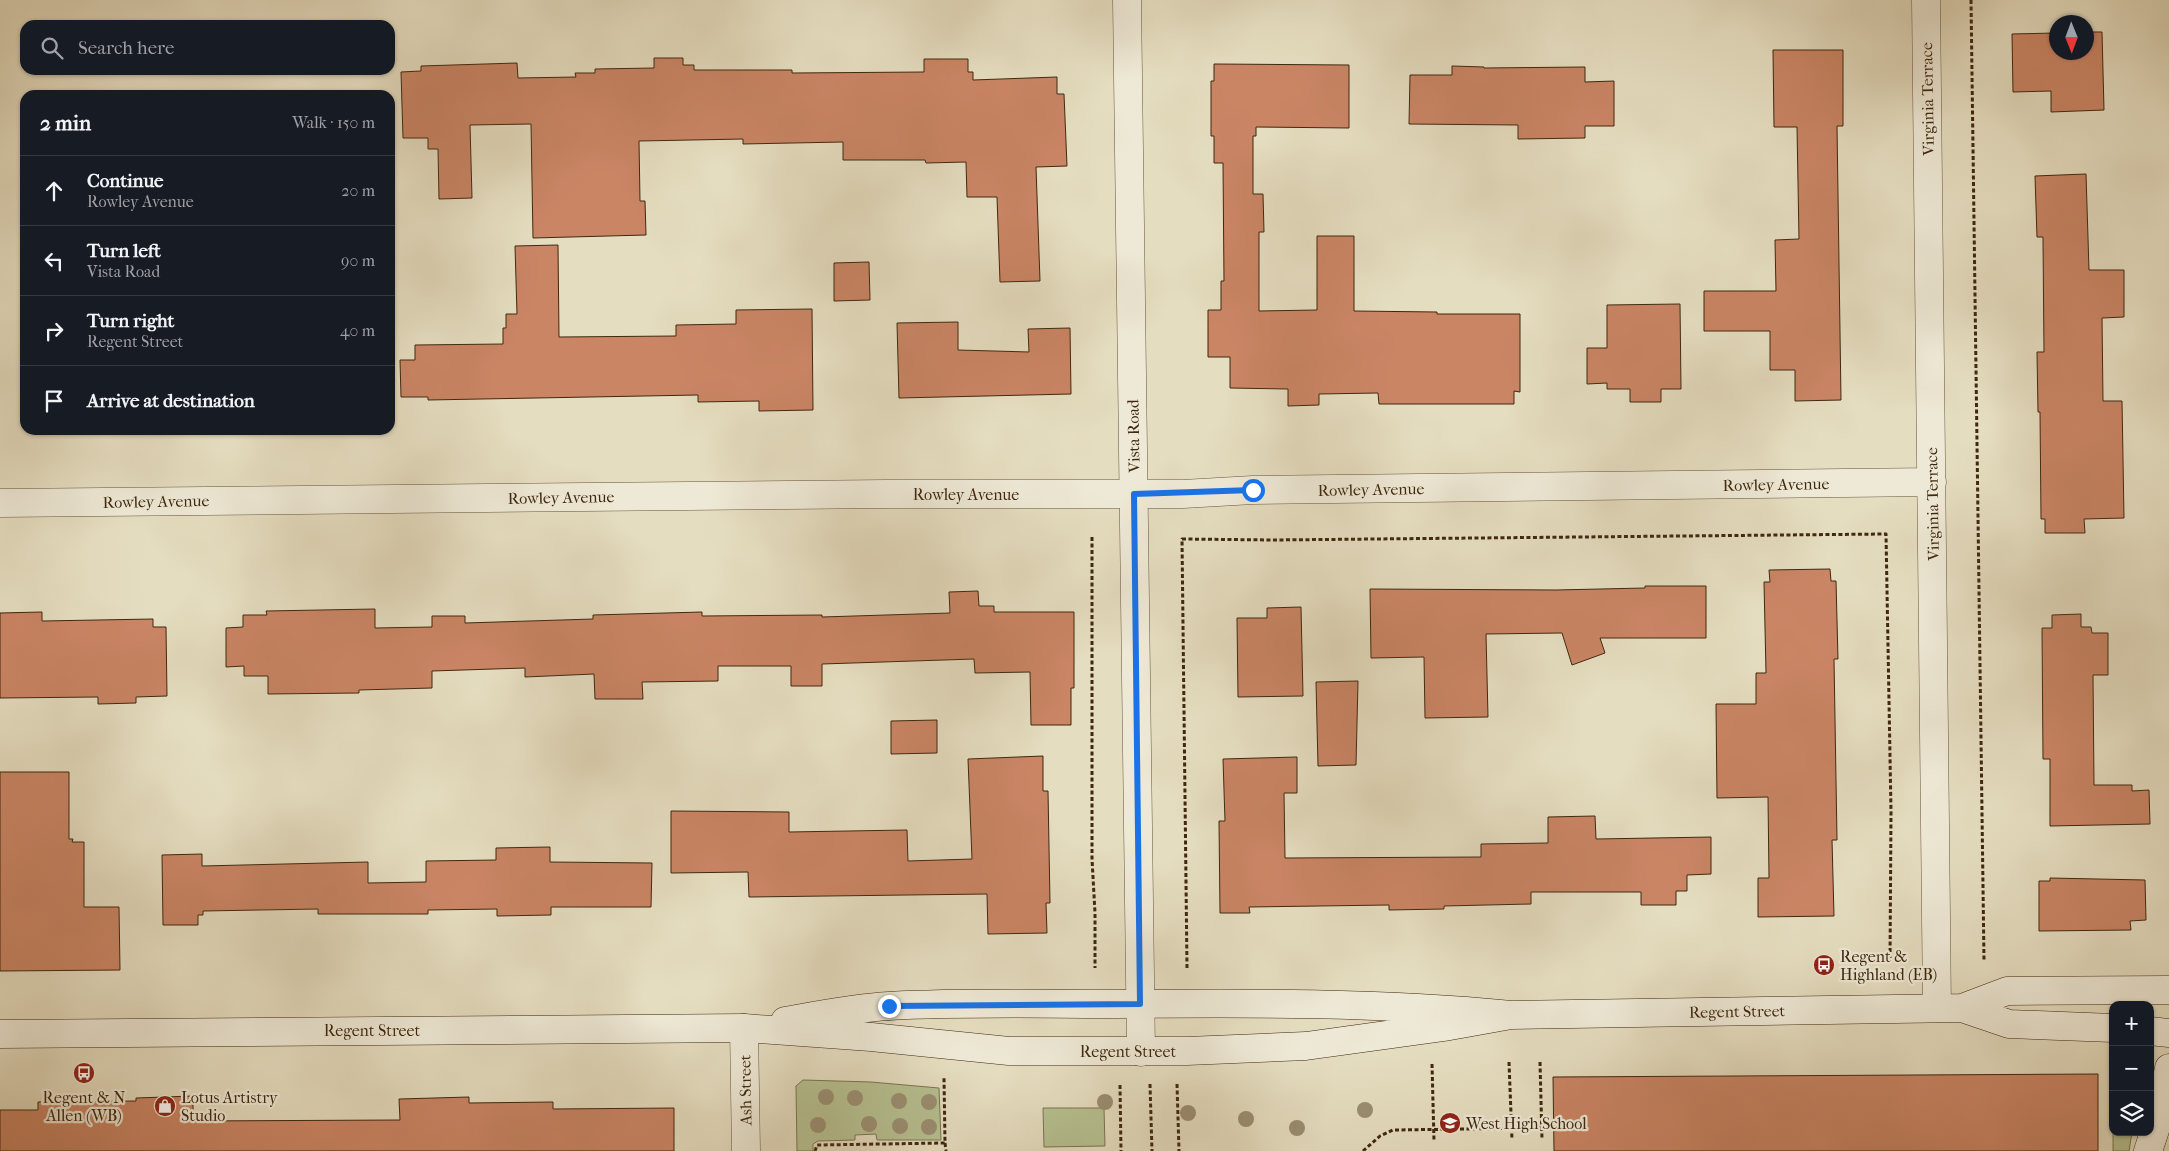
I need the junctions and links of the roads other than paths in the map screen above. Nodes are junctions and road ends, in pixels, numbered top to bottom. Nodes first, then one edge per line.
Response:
1 (1127, 0) edge
2 (1926, 0) edge
3 (1932, 482) junction
4 (1134, 494) junction
5 (0, 503) edge
6 (2169, 990) edge
7 (1140, 1004) junction
8 (1949, 1008) junction
9 (1512, 1015) junction
10 (744, 1028) junction
11 (2109, 1028) edge
12 (2154, 1031) edge
13 (2169, 1033) edge
14 (0, 1034) edge
15 (1141, 1052) junction
16 (2169, 1068) edge
17 (746, 1151) edge
18 (2148, 1151) edge

1 - 4 street, Vista Road
2 - 3 street, Virginia Terrace
3 - 4 street, Rowley Avenue
3 - 8 street, Virginia Terrace
4 - 5 street, Rowley Avenue
4 - 7 street, Vista Road
6 - 8 street, Regent Street
7 - 9 street, Regent Street
7 - 10 street, Regent Street
7 - 15 street, Vista Road
8 - 9 street, Regent Street
8 - 11 street, Regent Street
9 - 15 street, Regent Street
10 - 14 street, Regent Street
10 - 15 street, Regent Street
10 - 17 street, Ash Street
12 - 13 street
16 - 18 street

